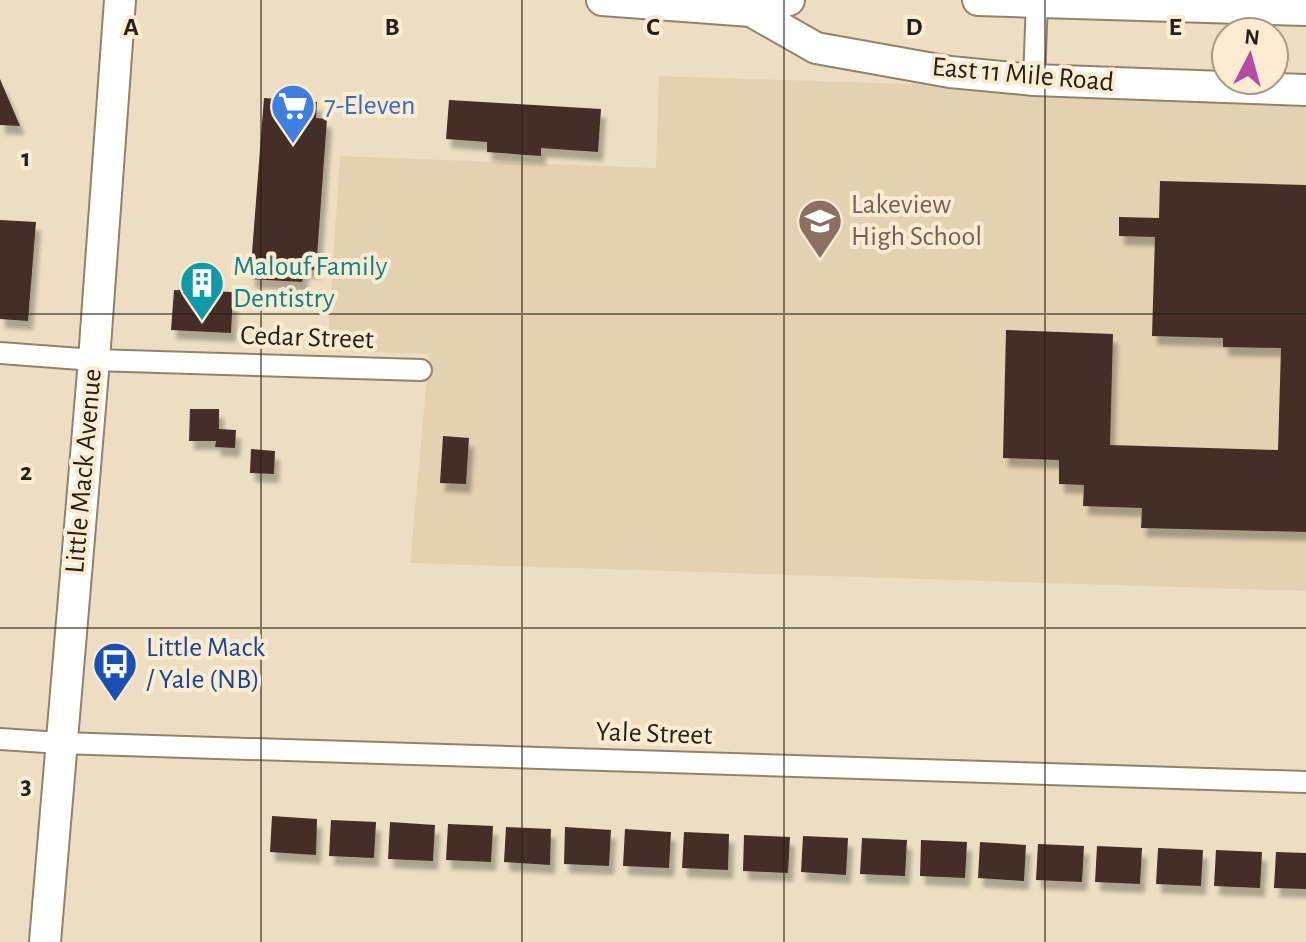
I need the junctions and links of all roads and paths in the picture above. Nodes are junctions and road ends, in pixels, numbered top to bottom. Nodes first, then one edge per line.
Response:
1 (120, 0) edge
2 (602, 0) edge
3 (789, 0) edge
4 (978, 0) edge
5 (1037, 1) edge
6 (1306, 10) edge
7 (751, 11) junction
8 (1034, 80) junction
9 (1306, 90) edge
10 (0, 353) edge
11 (94, 360) junction
12 (421, 370) dead end
13 (0, 739) edge
14 (60, 743) junction
15 (1306, 782) edge
16 (45, 942) edge

1 - 11 main road, Little Mack Avenue
2 - 7 main road, East 11 Mile Road
3 - 7 main road, East 11 Mile Road
4 - 5 main road
5 - 6 main road
5 - 8 street
7 - 8 main road, East 11 Mile Road
8 - 9 main road, East 11 Mile Road
10 - 11 street, Cedar Street
11 - 12 street, Cedar Street
11 - 14 main road, Little Mack Avenue
13 - 14 street, Yale Street
14 - 15 street, Yale Street
14 - 16 main road, Little Mack Avenue

